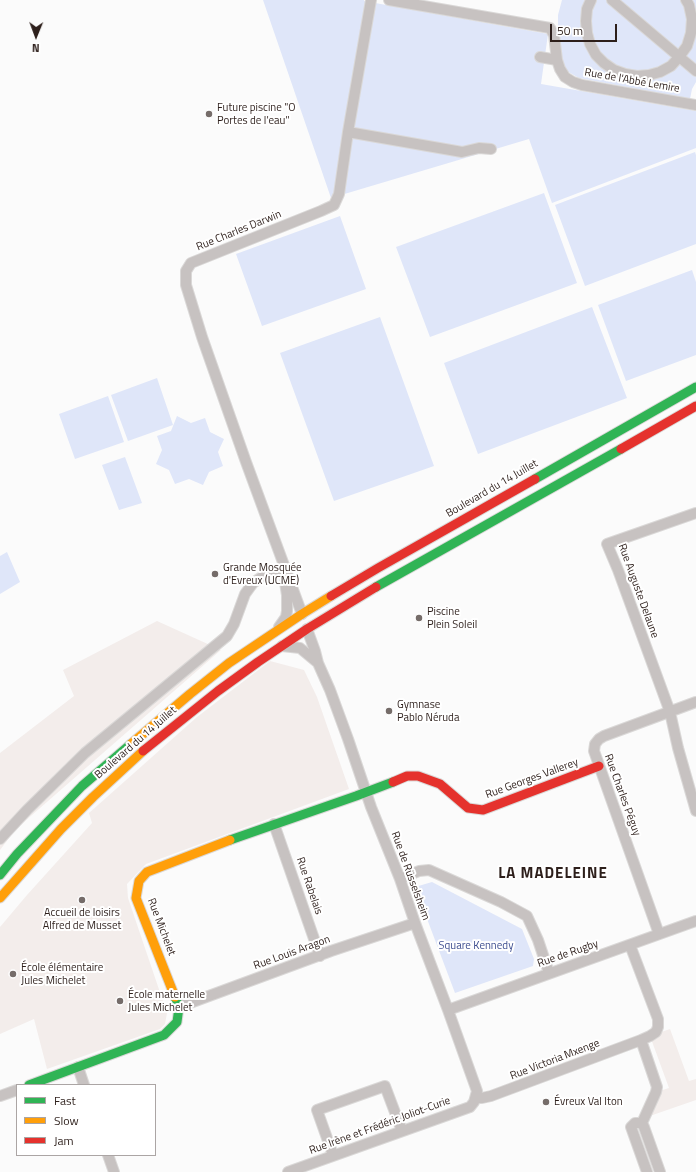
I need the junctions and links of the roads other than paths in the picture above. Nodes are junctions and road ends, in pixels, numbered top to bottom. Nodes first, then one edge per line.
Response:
1 (371, 0) edge
2 (389, 0) edge
3 (591, 0) edge
4 (612, 0) edge
5 (686, 0) edge
6 (540, 57) dead end
7 (680, 57) junction
8 (557, 60) junction
9 (696, 71) edge
10 (696, 105) edge
11 (348, 132) junction
12 (491, 149) dead end
13 (696, 387) edge
14 (696, 406) edge
15 (696, 513) edge
16 (286, 571) junction
17 (302, 614) junction
18 (320, 622) junction
19 (307, 629) junction
20 (276, 632) junction
21 (282, 646) junction
22 (314, 660) junction
23 (696, 702) edge
24 (670, 712) junction
25 (599, 766) junction
26 (366, 792) junction
27 (696, 811) edge
28 (274, 824) junction
29 (0, 839) edge
30 (0, 875) edge
31 (400, 879) junction
32 (0, 898) edge
33 (696, 921) edge
34 (414, 923) junction
35 (659, 934) junction
36 (630, 945) junction
37 (320, 956) junction
38 (549, 973) junction
39 (179, 1007) junction
40 (448, 1010) junction
41 (641, 1040) junction
42 (78, 1067) junction
43 (33, 1084) edge
44 (84, 1084) edge
45 (16, 1090) edge
46 (0, 1096) edge
47 (476, 1098) junction
48 (642, 1123) junction
49 (402, 1130) junction
50 (333, 1155) junction
51 (108, 1156) edge
52 (114, 1172) edge
53 (288, 1172) edge
54 (647, 1172) edge
55 (660, 1172) edge

1 - 11 street, Rue Charles Darwin
2 - 8 street, Rue de l'Abbé Lemire
3 - 7 street
4 - 7 street
5 - 7 street
6 - 8 street
7 - 9 street
8 - 10 street, Rue de l'Abbé Lemire
11 - 12 street
11 - 16 street, Rue Charles Darwin
13 - 17 main road, Boulevard du 14 Juillet
14 - 18 main road, Boulevard du 14 Juillet
15 - 24 street, Rue Auguste Delaune
16 - 17 street
16 - 20 street
16 - 29 street
17 - 19 main road
17 - 20 main road, Boulevard du 14 Juillet
18 - 19 main road, Boulevard du 14 Juillet
18 - 22 street
19 - 21 main road, Boulevard du 14 Juillet
19 - 22 street, Rue de Rüsselsheim
20 - 30 main road, Boulevard du 14 Juillet
21 - 22 street
21 - 32 main road, Boulevard du 14 Juillet
22 - 26 street, Rue de Rüsselsheim
23 - 24 street, Rue Charles Péguy
24 - 25 street, Rue Charles Péguy
24 - 27 street
25 - 26 main road, Rue Georges Vallerey
25 - 35 street, Rue Charles Péguy
26 - 28 main road, Rue Michelet
26 - 31 street, Rue de Rüsselsheim
28 - 37 street, Rue Rabelais
28 - 39 main road, Rue Michelet
31 - 34 street, Rue de Rüsselsheim
31 - 38 street
33 - 35 street, Rue de Rugby
34 - 37 street, Rue Louis Aragon
34 - 40 street, Rue de Rüsselsheim
35 - 36 street, Rue de Rugby
36 - 38 street, Rue de Rugby
36 - 41 street, Rue Victoria Mxenge
37 - 39 street, Rue Louis Aragon
38 - 40 street, Rue de Rugby
39 - 42 main road
40 - 47 street, Rue de Rüsselsheim
41 - 47 street, Rue Victoria Mxenge
41 - 48 street
42 - 43 main road
42 - 44 street
45 - 46 street
47 - 49 street, Rue Irène et Frédéric Joliot-Curie
48 - 54 street
48 - 55 street
49 - 50 street, Rue Irène et Frédéric Joliot-Curie
49 - 50 street
50 - 53 street, Rue Irène et Frédéric Joliot-Curie
51 - 52 street

